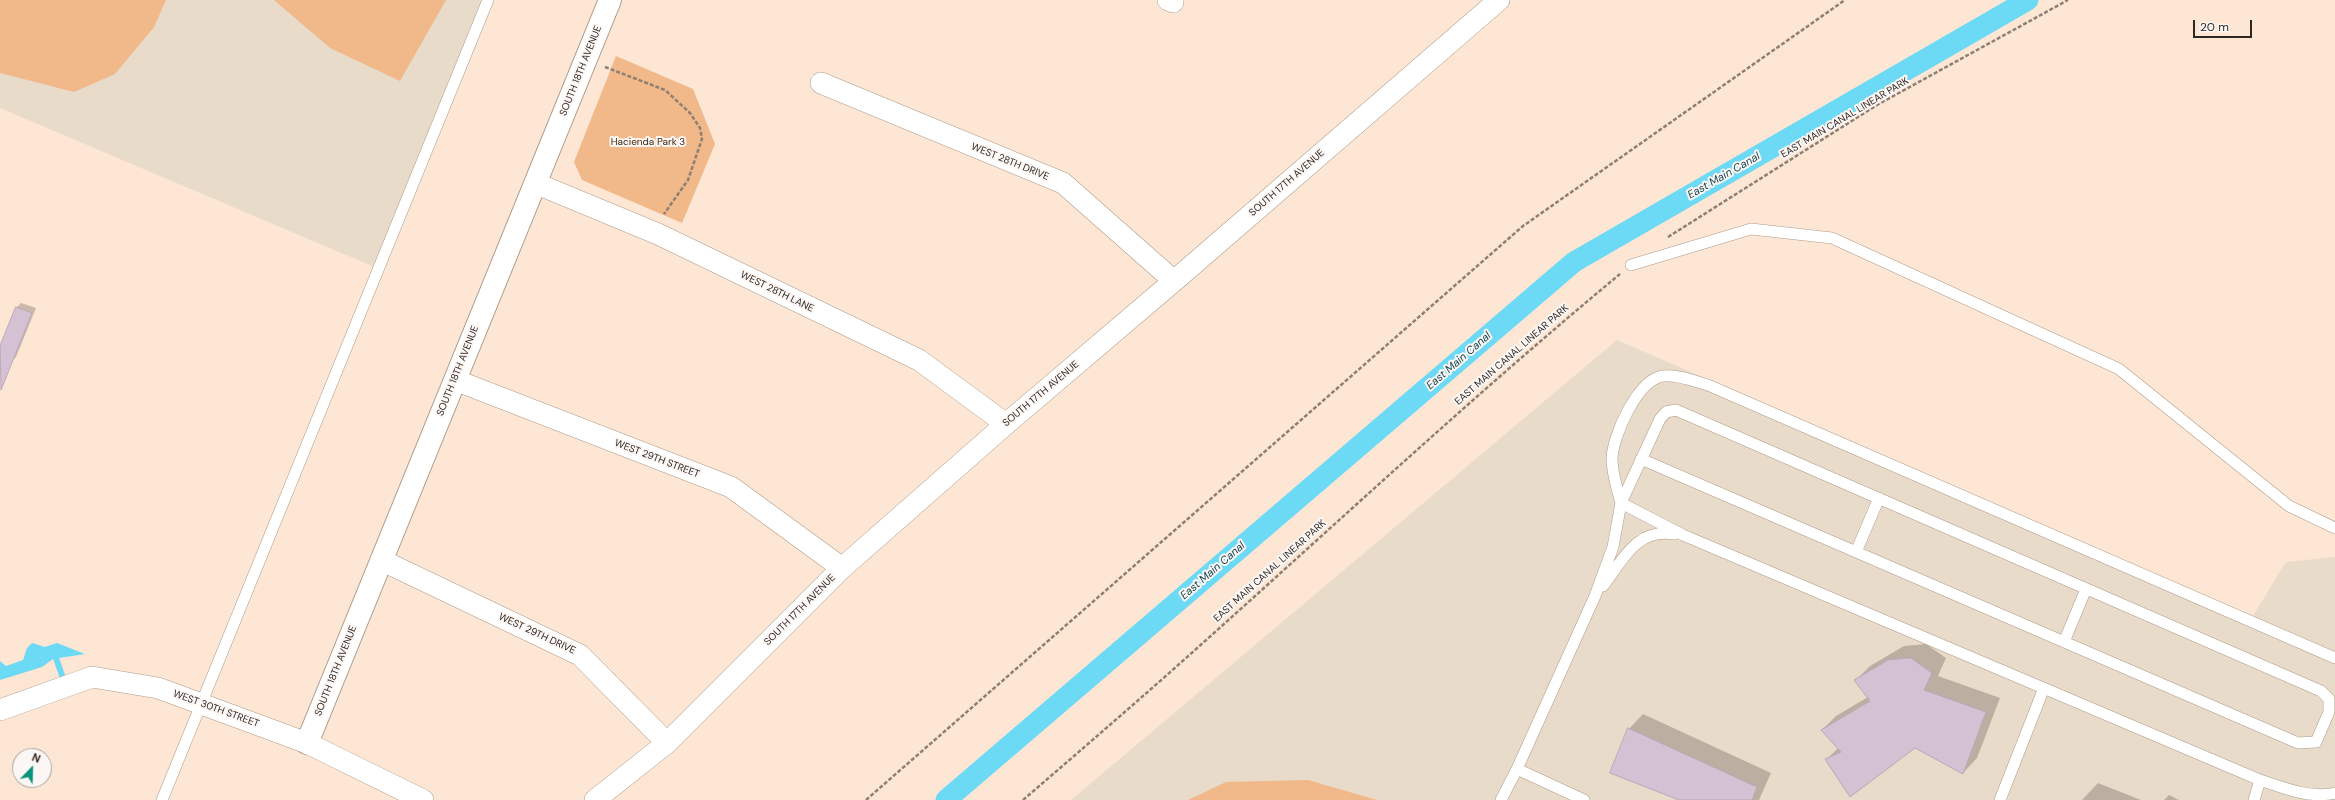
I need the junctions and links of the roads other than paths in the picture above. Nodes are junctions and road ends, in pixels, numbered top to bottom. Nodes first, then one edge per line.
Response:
1 (488, 0) edge
2 (610, 0) edge
3 (1499, 0) edge
4 (821, 83) dead end
5 (535, 183) junction
6 (1631, 266) road end
7 (1174, 281) junction
8 (455, 380) junction
9 (1006, 424) junction
10 (1641, 459) junction
11 (1879, 498) junction
12 (1621, 503) junction
13 (2335, 528) edge
14 (1683, 535) junction
15 (1856, 552) junction
16 (381, 560) junction
17 (842, 568) junction
18 (2086, 589) junction
19 (1596, 596) junction
20 (2064, 642) junction
21 (2335, 658) edge
22 (2044, 688) junction
23 (201, 704) junction
24 (0, 710) edge
25 (307, 743) junction
26 (667, 743) junction
27 (1517, 769) junction
28 (2260, 780) junction
29 (2335, 793) edge
30 (162, 800) edge
31 (423, 800) edge
32 (596, 800) edge
33 (1501, 800) edge
34 (1584, 800) edge
35 (2000, 800) edge
36 (2254, 800) edge

1 - 23 lane
2 - 5 street, SOUTH 18TH AVENUE
3 - 7 street, SOUTH 17TH AVENUE
4 - 7 street, WEST 28TH DRIVE
5 - 8 street, SOUTH 18TH AVENUE
5 - 9 street, WEST 28TH LANE
6 - 13 lane
7 - 9 street, SOUTH 17TH AVENUE
8 - 16 street, SOUTH 18TH AVENUE
8 - 17 street, WEST 29TH STREET
9 - 17 street, SOUTH 17TH AVENUE
10 - 11 lane
10 - 12 lane
10 - 15 lane
11 - 15 lane
11 - 18 lane
12 - 14 lane
12 - 19 lane
12 - 21 lane
14 - 19 lane
14 - 22 lane
15 - 20 lane
16 - 25 street, SOUTH 18TH AVENUE
16 - 26 street, WEST 29TH DRIVE
17 - 26 street, SOUTH 17TH AVENUE
18 - 20 lane
18 - 20 lane
19 - 27 lane
22 - 28 lane
22 - 35 lane
23 - 24 street, WEST 30TH STREET
23 - 25 street, WEST 30TH STREET
23 - 30 lane
25 - 31 street, WEST 30TH STREET
26 - 32 street, SOUTH 17TH AVENUE
27 - 33 lane
27 - 34 lane
28 - 29 lane
28 - 36 lane

